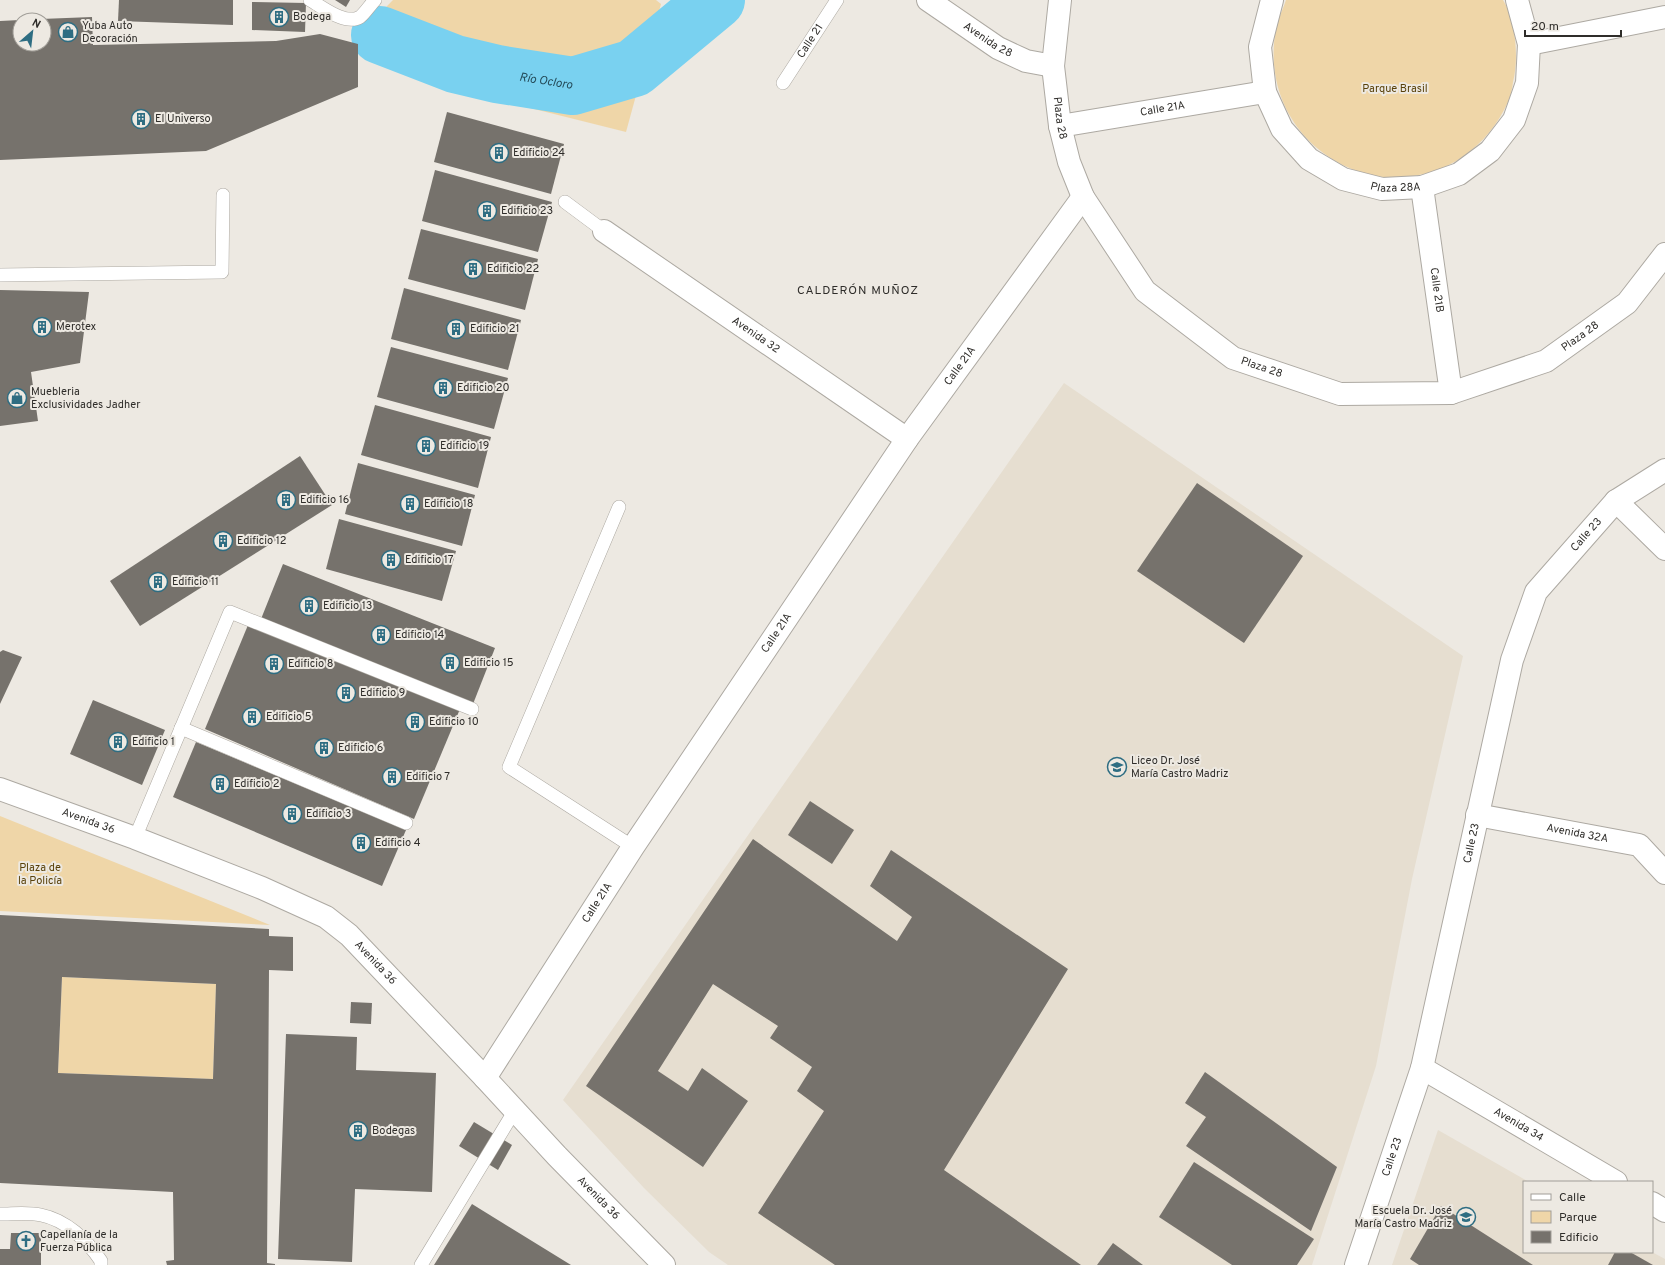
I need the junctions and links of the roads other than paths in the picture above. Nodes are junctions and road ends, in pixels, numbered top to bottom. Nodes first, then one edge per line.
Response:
1 (310, 0) edge
2 (375, 0) edge
3 (837, 0) edge
4 (928, 0) edge
5 (1060, 0) edge
6 (1272, 0) edge
7 (1517, 0) edge
8 (1665, 18) edge
9 (1530, 44) junction
10 (1053, 66) junction
11 (783, 83) dead end
12 (1265, 92) junction
13 (1060, 126) junction
14 (1422, 187) junction
15 (223, 196) dead end
16 (1083, 198) junction
17 (565, 202) dead end
18 (604, 231) joint
19 (1665, 254) edge
20 (0, 275) edge
21 (1451, 393) junction
22 (907, 439) junction
23 (1665, 470) edge
24 (1616, 501) junction
25 (619, 507) dead end
26 (1665, 549) edge
27 (472, 709) dead end
28 (181, 728) junction
29 (0, 789) edge
30 (1477, 815) junction
31 (406, 823) dead end
32 (135, 838) junction
33 (633, 848) junction
34 (1665, 873) edge
35 (1422, 1068) junction
36 (486, 1078) junction
37 (515, 1110) junction
38 (1614, 1181) edge
39 (1653, 1204) edge
40 (1665, 1211) edge
41 (0, 1214) edge
42 (101, 1265) edge
43 (421, 1265) edge
44 (664, 1265) edge
45 (1356, 1265) edge

1 - 2 lane
3 - 11 lane, Calle 21
4 - 10 street, Avenida 28
5 - 10 street, Plaza 28
6 - 12 street, Plaza 28A
7 - 9 street, Plaza 28A
8 - 9 street
9 - 14 street, Plaza 28A
10 - 13 street, Plaza 28
12 - 13 street, Calle 21A
12 - 14 street, Plaza 28A
13 - 16 street, Plaza 28
14 - 21 street, Calle 21B
15 - 20 lane
16 - 21 street, Plaza 28
16 - 22 street, Calle 21A
17 - 18 lane
18 - 22 street, Avenida 32
19 - 21 street, Plaza 28
22 - 33 street, Calle 21A
23 - 24 street, Calle 23
24 - 26 street
24 - 30 street, Calle 23
25 - 33 lane
27 - 28 lane
28 - 31 lane
28 - 32 lane
29 - 32 street, Avenida 36
30 - 34 street, Avenida 32A
30 - 35 street, Calle 23
32 - 36 street, Avenida 36
33 - 36 street, Calle 21A
35 - 38 street, Avenida 34
35 - 45 street, Calle 23
36 - 37 street, Avenida 36
37 - 43 lane
37 - 44 street, Avenida 36
39 - 40 street
41 - 42 lane

